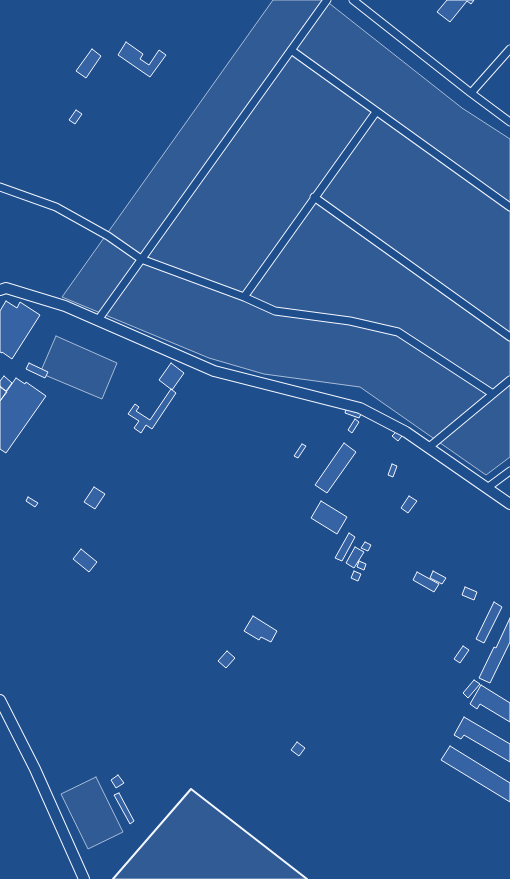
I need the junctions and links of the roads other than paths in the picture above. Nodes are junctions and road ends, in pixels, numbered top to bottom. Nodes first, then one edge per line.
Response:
1 (327, 0) edge
2 (353, 0) edge
3 (510, 49) edge
4 (291, 50) junction
5 (471, 94) junction
6 (376, 112) junction
7 (510, 122) edge
8 (0, 187) edge
9 (314, 197) junction
10 (510, 207) edge
11 (141, 259) junction
12 (0, 290) edge
13 (244, 297) junction
14 (98, 320) junction
15 (510, 337) edge
16 (510, 380) edge
17 (493, 394) junction
18 (428, 448) junction
19 (510, 471) edge
20 (487, 488) junction
21 (510, 504) edge
22 (0, 700) edge
23 (84, 879) edge

1 - 4 street
2 - 5 street
3 - 5 street
4 - 6 street
4 - 11 street
5 - 7 street
6 - 9 street
6 - 10 street
8 - 11 street
9 - 13 street
9 - 15 street
11 - 13 street
11 - 14 street
12 - 14 street
13 - 17 street
14 - 18 street
16 - 17 street
17 - 18 street
18 - 20 street
19 - 20 street
20 - 21 street
22 - 23 street

